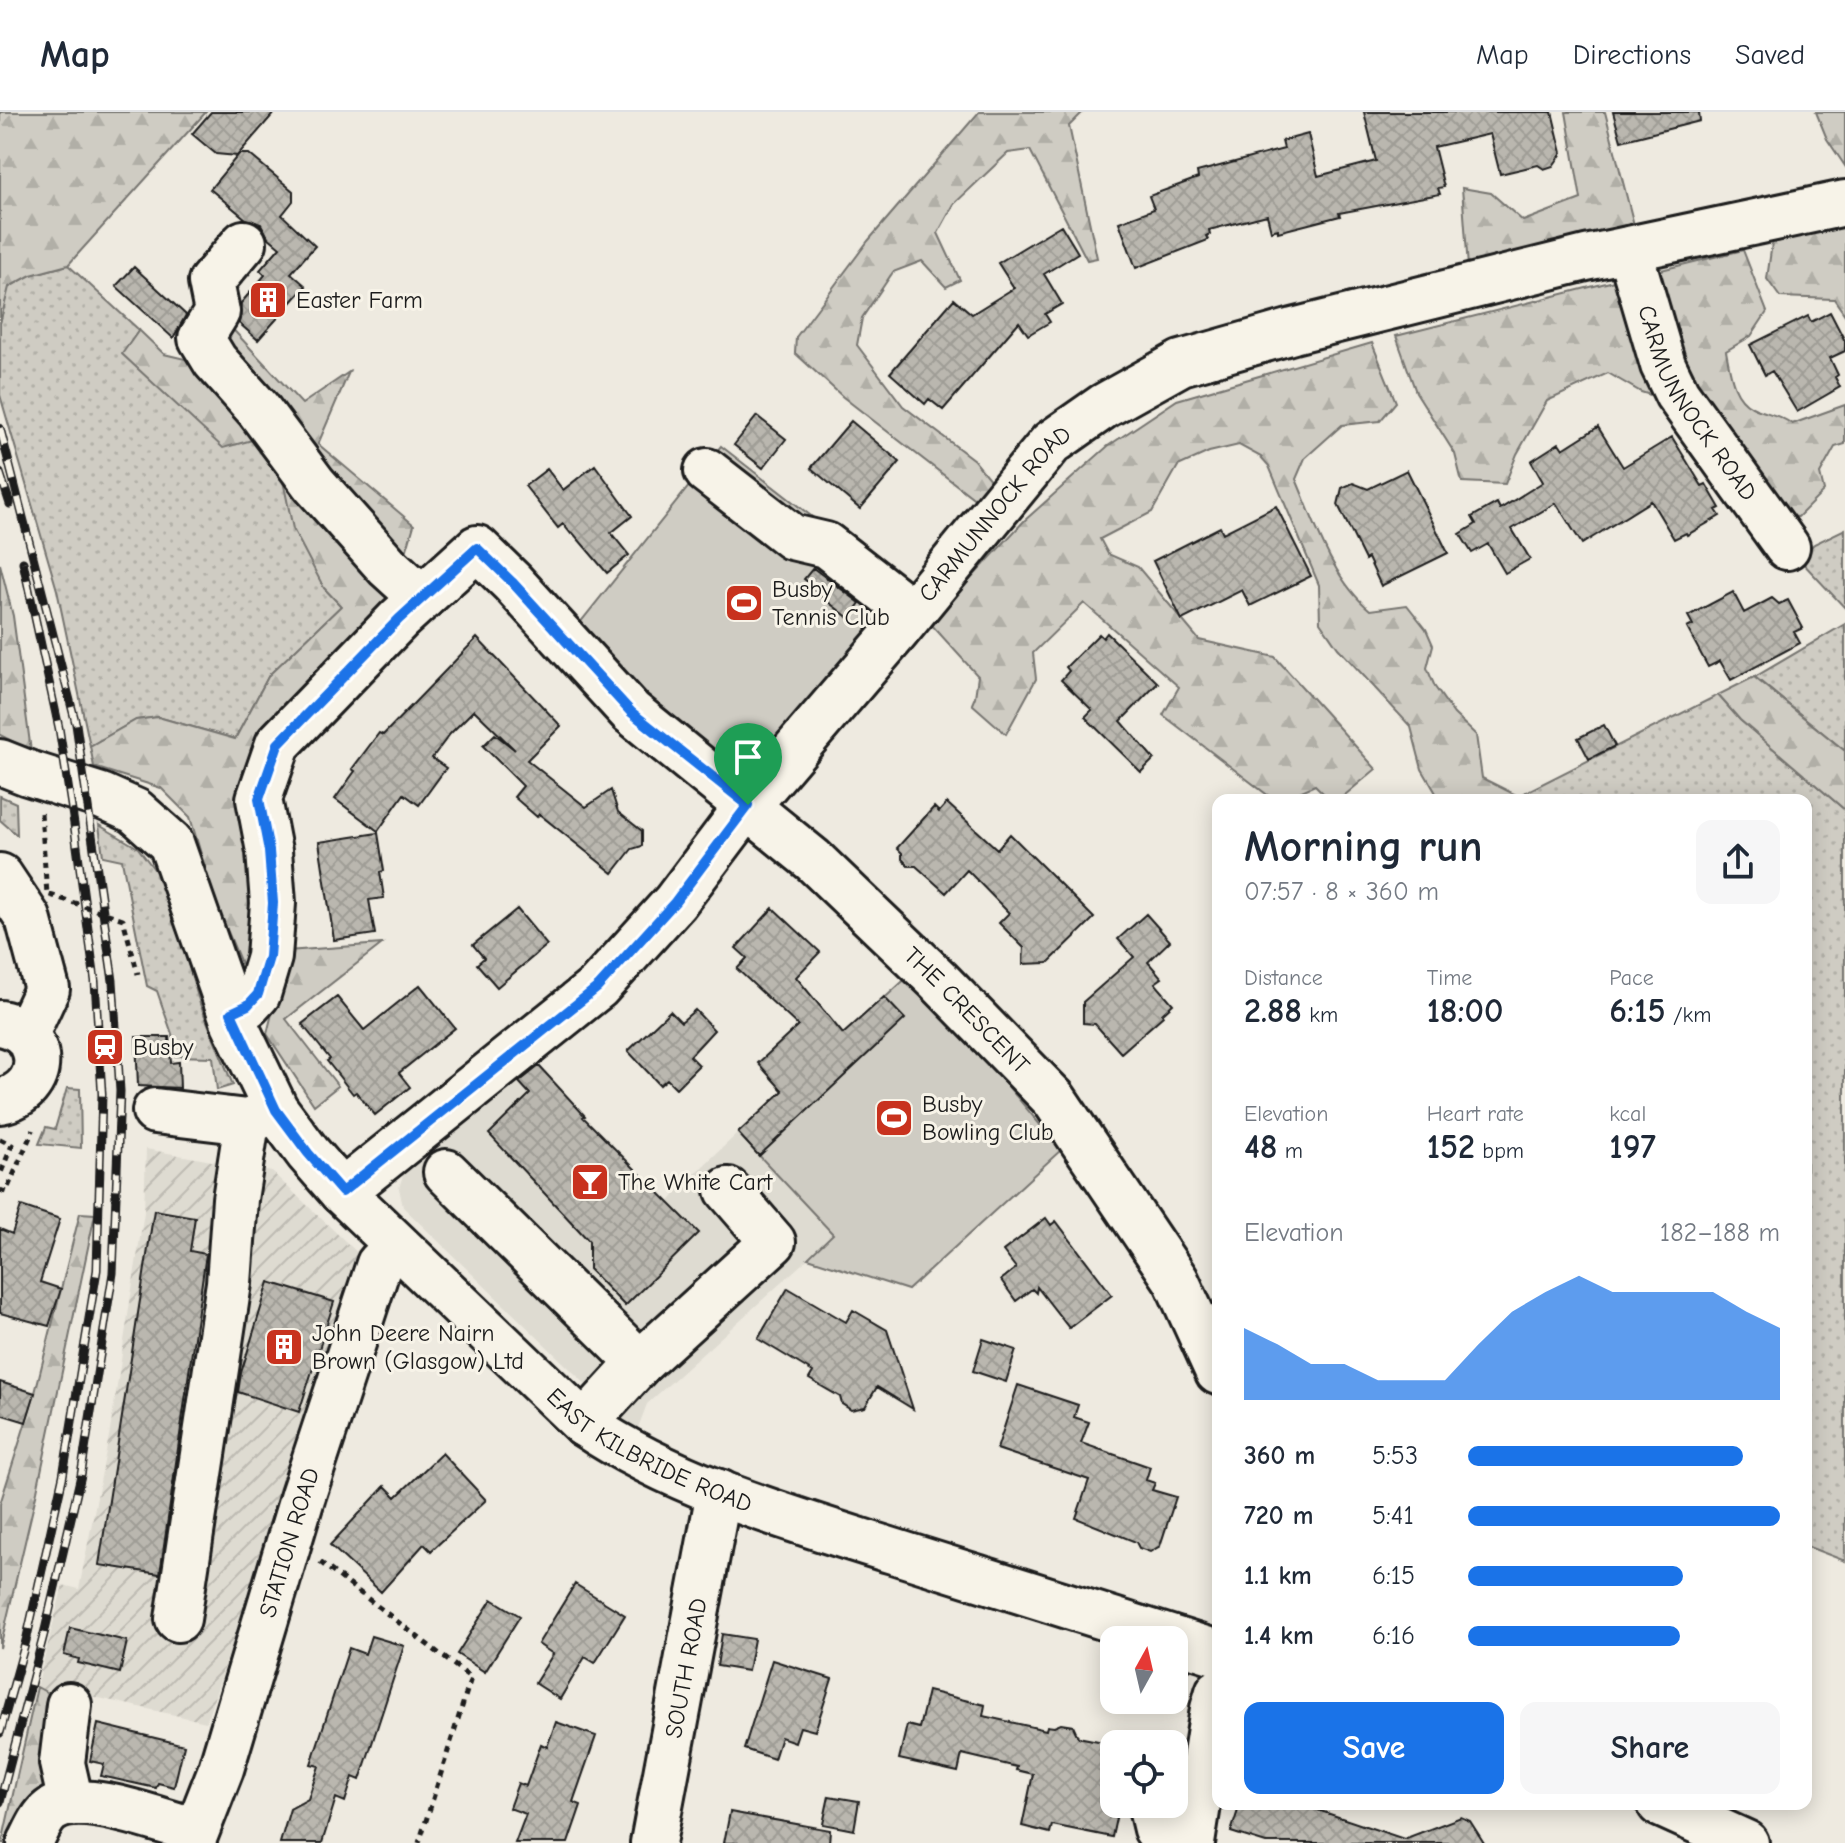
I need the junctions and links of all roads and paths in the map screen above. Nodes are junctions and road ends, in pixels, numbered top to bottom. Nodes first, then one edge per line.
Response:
1 (1845, 203) edge
2 (244, 243) dead end
3 (1629, 249) junction
4 (707, 471) dead end
5 (1787, 547) dead end
6 (422, 598) junction
7 (912, 612) junction
8 (0, 762) edge
9 (748, 805) junction
10 (41, 813) dead end
11 (0, 876) edge
12 (138, 974) dead end
13 (231, 1013) junction
14 (13, 1029) edge
15 (0, 1101) edge
16 (155, 1111) dead end
17 (262, 1116) junction
18 (34, 1128) dead end
19 (0, 1139) edge
20 (446, 1172) dead end
21 (0, 1175) edge
22 (0, 1190) edge
23 (728, 1190) dead end
24 (342, 1192) junction
25 (397, 1246) junction
26 (1212, 1359) edge
27 (640, 1363) junction
28 (584, 1424) junction
29 (719, 1492) junction
30 (290, 1539) junction
31 (178, 1619) dead end
32 (1212, 1651) edge
33 (1212, 1704) edge
34 (69, 1705) dead end
35 (1191, 1748) edge
36 (71, 1803) junction
37 (1673, 1810) edge
38 (1153, 1818) edge
39 (194, 1837) edge
40 (30, 1843) edge
41 (419, 1843) edge
42 (653, 1843) edge
43 (1168, 1843) edge
44 (1192, 1843) edge
45 (1746, 1843) edge

1 - 3 main road, CARMUNNOCK ROAD
2 - 6 main road
3 - 5 main road, CARMUNNOCK ROAD
3 - 7 main road, CARMUNNOCK ROAD
4 - 7 main road
6 - 9 main road, THE CRESCENT
6 - 13 main road
7 - 9 main road, CARMUNNOCK ROAD
8 - 13 main road, EAST KILBRIDE ROAD
9 - 24 main road, CARMUNNOCK ROAD
9 - 26 main road, THE CRESCENT
10 - 12 path, bridge
11 - 14 main road
13 - 17 main road, EAST KILBRIDE ROAD
14 - 15 main road
16 - 17 main road
17 - 24 main road, EAST KILBRIDE ROAD
17 - 31 main road
18 - 22 path
19 - 21 path
20 - 27 main road
23 - 27 main road
24 - 25 main road, EAST KILBRIDE ROAD
25 - 28 main road, EAST KILBRIDE ROAD
25 - 30 main road, STATION ROAD
27 - 28 main road
28 - 29 main road, EAST KILBRIDE ROAD
29 - 32 main road, EAST KILBRIDE ROAD
29 - 42 main road, SOUTH ROAD
30 - 39 main road, STATION ROAD
30 - 41 path
33 - 35 main road
34 - 36 main road
35 - 44 main road
36 - 39 main road
36 - 40 main road
37 - 45 main road
38 - 43 main road

